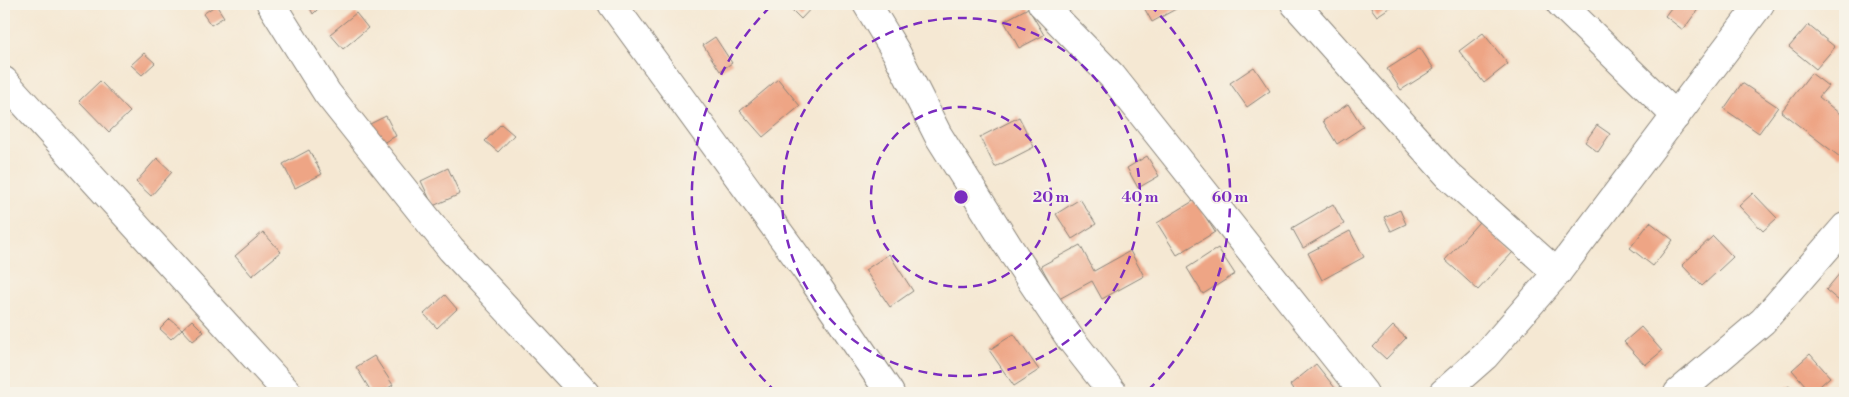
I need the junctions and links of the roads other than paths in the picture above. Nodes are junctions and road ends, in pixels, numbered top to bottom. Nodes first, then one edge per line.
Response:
1 (271, 4) edge
2 (612, 4) edge
3 (867, 4) edge
4 (1042, 4) edge
5 (1295, 4) edge
6 (1561, 4) edge
7 (1760, 4) edge
8 (4, 81) edge
9 (1676, 116) junction
10 (1845, 227) edge
11 (1557, 273) junction
12 (288, 393) edge
13 (585, 393) edge
14 (890, 393) edge
15 (1113, 393) edge
16 (1364, 393) edge
17 (1444, 393) edge
18 (1678, 393) edge

1 - 13 street
2 - 14 street
3 - 15 street
4 - 16 street
5 - 11 street
6 - 9 street
7 - 9 street
8 - 12 street
9 - 11 street
10 - 18 street
11 - 17 street

